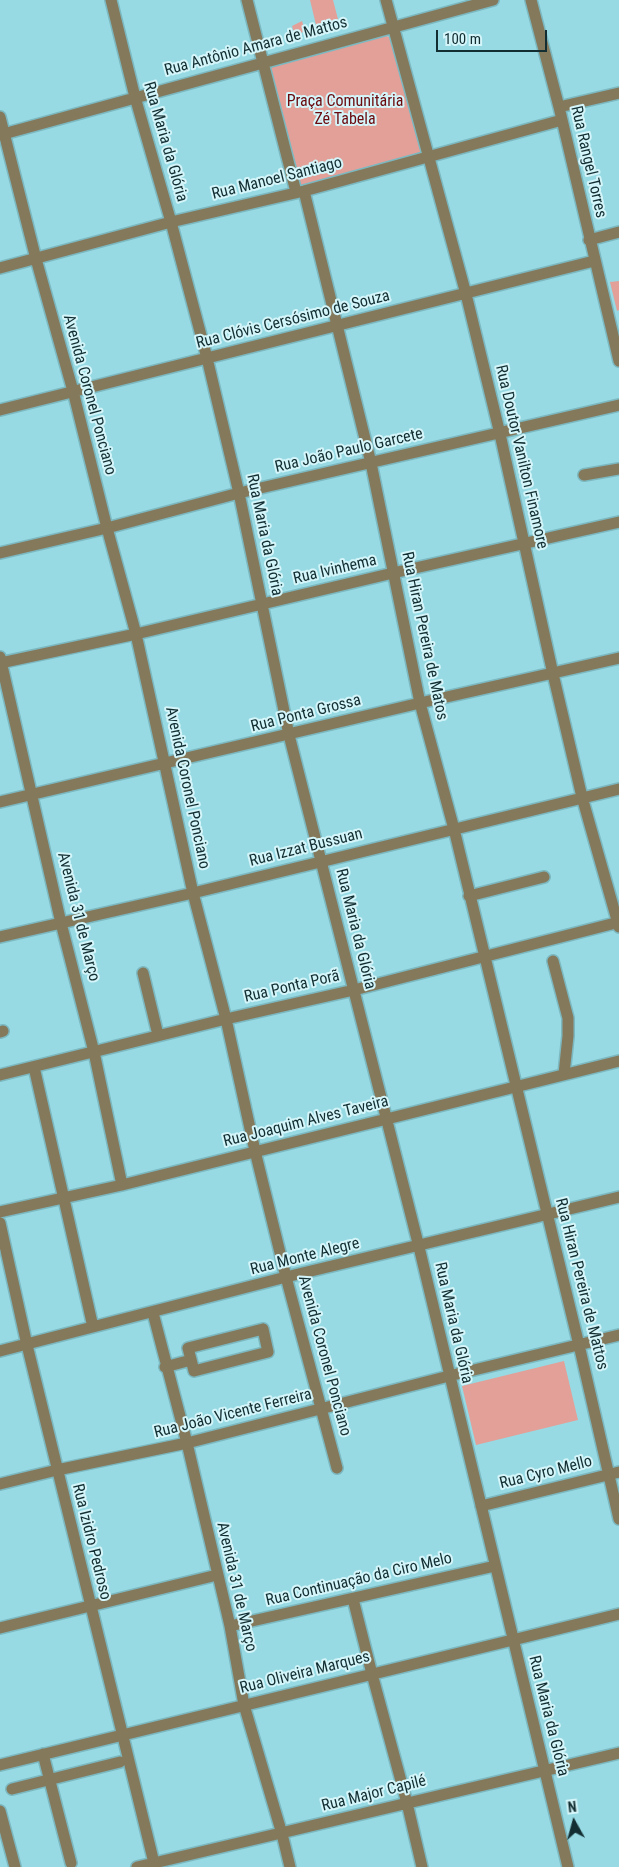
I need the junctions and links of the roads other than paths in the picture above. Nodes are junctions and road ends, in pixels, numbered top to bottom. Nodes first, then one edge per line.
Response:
1 (110, 0) edge
2 (247, 0) edge
3 (386, 0) edge
4 (493, 0) edge
5 (531, 0) edge
6 (393, 27) junction
7 (263, 62) junction
8 (619, 93) edge
9 (135, 97) junction
10 (559, 107) junction
11 (0, 117) edge
12 (562, 120) junction
13 (2, 134) edge
14 (429, 158) junction
15 (300, 191) junction
16 (171, 222) junction
17 (619, 232) edge
18 (589, 240) junction
19 (36, 259) junction
20 (594, 261) junction
21 (0, 268) edge
22 (466, 294) junction
23 (336, 326) junction
24 (207, 358) junction
25 (619, 361) edge
26 (73, 391) junction
27 (619, 405) edge
28 (0, 410) edge
29 (500, 434) junction
30 (371, 463) junction
31 (619, 469) edge
32 (584, 475) dead end
33 (239, 493) junction
34 (619, 522) edge
35 (106, 528) junction
36 (524, 544) junction
37 (0, 553) edge
38 (394, 573) junction
39 (262, 604) junction
40 (136, 634) junction
41 (619, 658) edge
42 (0, 661) edge
43 (553, 674) junction
44 (420, 703) junction
45 (289, 735) junction
46 (165, 764) junction
47 (619, 788) edge
48 (32, 794) junction
49 (582, 797) junction
50 (0, 802) edge
51 (454, 829) junction
52 (321, 861) junction
53 (544, 877) dead end
54 (192, 893) junction
55 (469, 896) junction
56 (61, 923) junction
57 (619, 924) edge
58 (0, 937) edge
59 (484, 956) junction
60 (553, 961) dead end
61 (143, 973) dead end
62 (353, 990) junction
63 (226, 1019) junction
64 (158, 1035) junction
65 (94, 1052) junction
66 (619, 1061) edge
67 (34, 1067) junction
68 (564, 1074) junction
69 (0, 1075) edge
70 (516, 1087) junction
71 (386, 1119) junction
72 (255, 1151) junction
73 (122, 1185) junction
74 (64, 1197) junction
75 (619, 1197) edge
76 (0, 1212) edge
77 (547, 1214) junction
78 (0, 1223) edge
79 (419, 1246) junction
80 (12, 1277) junction
81 (286, 1278) junction
82 (0, 1280) edge
83 (153, 1312) junction
84 (94, 1327) junction
85 (619, 1335) edge
86 (27, 1345) junction
87 (579, 1345) junction
88 (0, 1351) edge
89 (191, 1360) junction
90 (165, 1366) junction
91 (449, 1376) junction
92 (322, 1409) junction
93 (186, 1443) junction
94 (337, 1468) dead end
95 (57, 1470) junction
96 (614, 1473) edge
97 (0, 1484) edge
98 (481, 1506) junction
99 (619, 1519) edge
100 (495, 1566) junction
101 (217, 1575) junction
102 (353, 1599) junction
103 (90, 1606) junction
104 (619, 1614) edge
105 (230, 1626) junction
106 (0, 1628) edge
107 (513, 1640) junction
108 (372, 1674) junction
109 (244, 1705) junction
110 (122, 1734) junction
111 (619, 1753) edge
112 (43, 1754) junction
113 (120, 1762) dead end
114 (0, 1765) edge
115 (545, 1772) junction
116 (49, 1779) junction
117 (12, 1789) dead end
118 (407, 1802) junction
119 (0, 1811) edge
120 (282, 1834) junction
121 (71, 1863) dead end
122 (155, 1865) edge
123 (15, 1867) edge
124 (137, 1867) edge
125 (290, 1867) edge
126 (422, 1867) edge
127 (568, 1867) edge

1 - 9 street, Rua Maria da Glória
2 - 7 street, Rua Hiran Pereira de Matos
3 - 6 street, Rua Doutor Vanilton Finamore
4 - 6 street, Rua Antônio Amara de Mattos
5 - 10 street, Rua Rangel Torres
6 - 7 street, Rua Antônio Amara de Mattos
6 - 14 street, Rua Doutor Vanilton Finamore
7 - 9 street, Rua Antônio Amara de Mattos
7 - 15 street, Rua Hiran Pereira de Matos
8 - 10 street
9 - 13 street, Rua Antônio Amara de Mattos
9 - 16 street, Rua Maria da Glória
10 - 12 street, Rua Rangel Torres
11 - 13 street, Avenida Coronel Ponciano
12 - 14 street, Rua Manoel Santiago
12 - 18 street, Rua Rangel Torres
13 - 19 street, Avenida Coronel Ponciano
14 - 15 street, Rua Manoel Santiago
14 - 22 street, Rua Doutor Vanilton Finamore
15 - 16 street, Rua Manoel Santiago
15 - 23 street, Rua Hiran Pereira de Matos
16 - 19 street, Rua Manoel Santiago
16 - 24 street, Rua Maria da Glória
17 - 18 street
18 - 20 street, Rua Rangel Torres
19 - 21 street, Rua Manoel Santiago
19 - 26 street, Avenida Coronel Ponciano
20 - 22 street, Rua Clóvis Cersósimo de Souza
20 - 25 street, Rua Rangel Torres
22 - 23 street, Rua Clóvis Cersósimo de Souza
22 - 29 street, Rua Doutor Vanilton Finamore
23 - 24 street, Rua Clóvis Cersósimo de Souza
23 - 30 street, Rua Hiran Pereira de Matos
24 - 26 street, Rua Clóvis Cersósimo de Souza
24 - 33 street, Rua Maria da Glória
26 - 28 street, Rua Clóvis Cersósimo de Souza
26 - 35 street, Avenida Coronel Ponciano
27 - 29 street, Rua João Paulo Garcete
29 - 30 street, Rua João Paulo Garcete
29 - 36 street, Rua Doutor Vanilton Finamore
30 - 33 street, Rua João Paulo Garcete
30 - 38 street, Rua Hiran Pereira de Matos
31 - 32 street
33 - 35 street, Rua João Paulo Garcete
33 - 39 street, Rua Maria da Glória
34 - 36 street, Rua Ivinhema
35 - 37 street, Rua João Paulo Garcete
35 - 40 street, Avenida Coronel Ponciano
36 - 38 street, Rua Ivinhema
36 - 43 street, Rua Doutor Vanilton Finamore
38 - 39 street, Rua Ivinhema
38 - 44 street, Rua Hiran Pereira de Matos
39 - 40 street, Rua Ivinhema
39 - 45 street, Rua Maria da Glória
40 - 42 street, Rua Ivinhema
40 - 46 street, Avenida Coronel Ponciano
41 - 43 street, Rua Ponta Grossa
42 - 48 street, Avenida 31 de Março
43 - 44 street, Rua Ponta Grossa
43 - 49 street, Rua Doutor Vanilton Finamore
44 - 45 street, Rua Ponta Grossa
44 - 51 street, Rua Hiran Pereira de Matos
45 - 46 street, Rua Ponta Grossa
45 - 52 street, Rua Maria da Glória
46 - 48 street, Rua Ponta Grossa
46 - 54 street, Avenida Coronel Ponciano
47 - 49 street, Rua Izzat Bussuan
48 - 50 street, Rua Ponta Grossa
48 - 56 street, Avenida 31 de Março
49 - 51 street, Rua Izzat Bussuan
49 - 57 street, Rua Doutor Vanilton Finamore
51 - 52 street, Rua Izzat Bussuan
51 - 55 street, Rua Hiran Pereira de Matos
52 - 54 street, Rua Izzat Bussuan
52 - 62 street, Rua Maria da Glória
53 - 55 street
54 - 56 street, Rua Izzat Bussuan
54 - 63 street, Avenida Coronel Ponciano
55 - 59 street, Rua Hiran Pereira de Matos
56 - 58 street, Rua Izzat Bussuan
56 - 65 street, Avenida 31 de Março
57 - 59 street, Rua Ponta Porã
59 - 62 street, Rua Ponta Porã
59 - 70 street, Rua Hiran Pereira de Matos
60 - 68 street
61 - 64 street
62 - 63 street, Rua Ponta Porã
62 - 71 street, Rua Maria da Glória
63 - 64 street, Rua Ponta Porã
63 - 72 street, Avenida Coronel Ponciano
64 - 65 street, Rua Ponta Porã
65 - 67 street, Rua Ponta Porã
65 - 73 street, Avenida 31 de Março
66 - 68 street, Rua Joaquim Alves Taveira
67 - 69 street, Rua Ponta Porã
67 - 74 street
68 - 70 street, Rua Joaquim Alves Taveira
70 - 71 street, Rua Joaquim Alves Taveira
70 - 77 street, Rua Hiran Pereira de Mattos
71 - 72 street, Rua Joaquim Alves Taveira
71 - 79 street, Rua Maria da Glória
72 - 73 street, Rua Joaquim Alves Taveira
72 - 81 street, Avenida Coronel Ponciano
73 - 74 street, Rua Joaquim Alves Taveira
74 - 76 street, Rua Joaquim Alves Taveira
74 - 84 street
75 - 77 street, Rua Monte Alegre
77 - 79 street, Rua Monte Alegre
77 - 87 street, Rua Hiran Pereira de Mattos
78 - 80 street, Rua Izidro Pedroso
79 - 81 street, Rua Monte Alegre
79 - 91 street, Rua Maria da Glória
80 - 82 street
80 - 86 street, Rua Izidro Pedroso
81 - 83 street, Rua Monte Alegre
81 - 92 street, Avenida Coronel Ponciano
83 - 84 street, Rua Monte Alegre
83 - 90 street, Avenida 31 de Março
84 - 86 street, Rua Monte Alegre
85 - 87 street, Rua João Vicente Ferreira
86 - 88 street, Rua Monte Alegre
86 - 95 street, Rua Izidro Pedroso
87 - 91 street, Rua João Vicente Ferreira
87 - 96 street, Rua Hiran Pereira de Mattos
89 - 89 street
89 - 90 street
90 - 93 street, Avenida 31 de Março
91 - 92 street, Rua João Vicente Ferreira
91 - 98 street, Rua Maria da Glória
92 - 93 street, Rua João Vicente Ferreira
92 - 94 street, Avenida Coronel Ponciano
93 - 95 street, Rua João Vicente Ferreira
93 - 101 street, Avenida 31 de Março
95 - 97 street, Rua João Vicente Ferreira
95 - 103 street, Rua Izidro Pedroso
96 - 98 street, Rua Cyro Mello
96 - 99 street, Rua Hiran Pereira de Mattos
98 - 100 street, Rua Maria da Glória
100 - 102 street, Rua Continuação da Ciro Melo
100 - 107 street, Rua Maria da Glória
101 - 103 street
101 - 105 street, Avenida 31 de Março
102 - 105 street, Rua Continuação da Ciro Melo
102 - 108 street
103 - 106 street
103 - 110 street, Rua Izidro Pedroso
104 - 107 street, Rua Oliveira Marques
105 - 109 street, Avenida 31 de Março
107 - 108 street, Rua Oliveira Marques
107 - 115 street, Rua Maria da Glória
108 - 109 street, Rua Oliveira Marques
108 - 118 street
109 - 110 street, Rua Oliveira Marques
109 - 120 street, Avenida 31 de Março
110 - 112 street, Rua Oliveira Marques
110 - 122 street, Rua Izidro Pedroso
111 - 115 street, Rua Major Capilé
112 - 114 street, Rua Oliveira Marques
112 - 116 street
113 - 116 street
115 - 118 street, Rua Major Capilé
115 - 127 street, Rua Maria da Glória
116 - 117 street
116 - 121 street
118 - 120 street, Rua Major Capilé
118 - 126 street
119 - 123 street
120 - 122 street, Rua Major Capilé
120 - 125 street, Avenida 31 de Março
122 - 124 street, Rua Major Capilé

